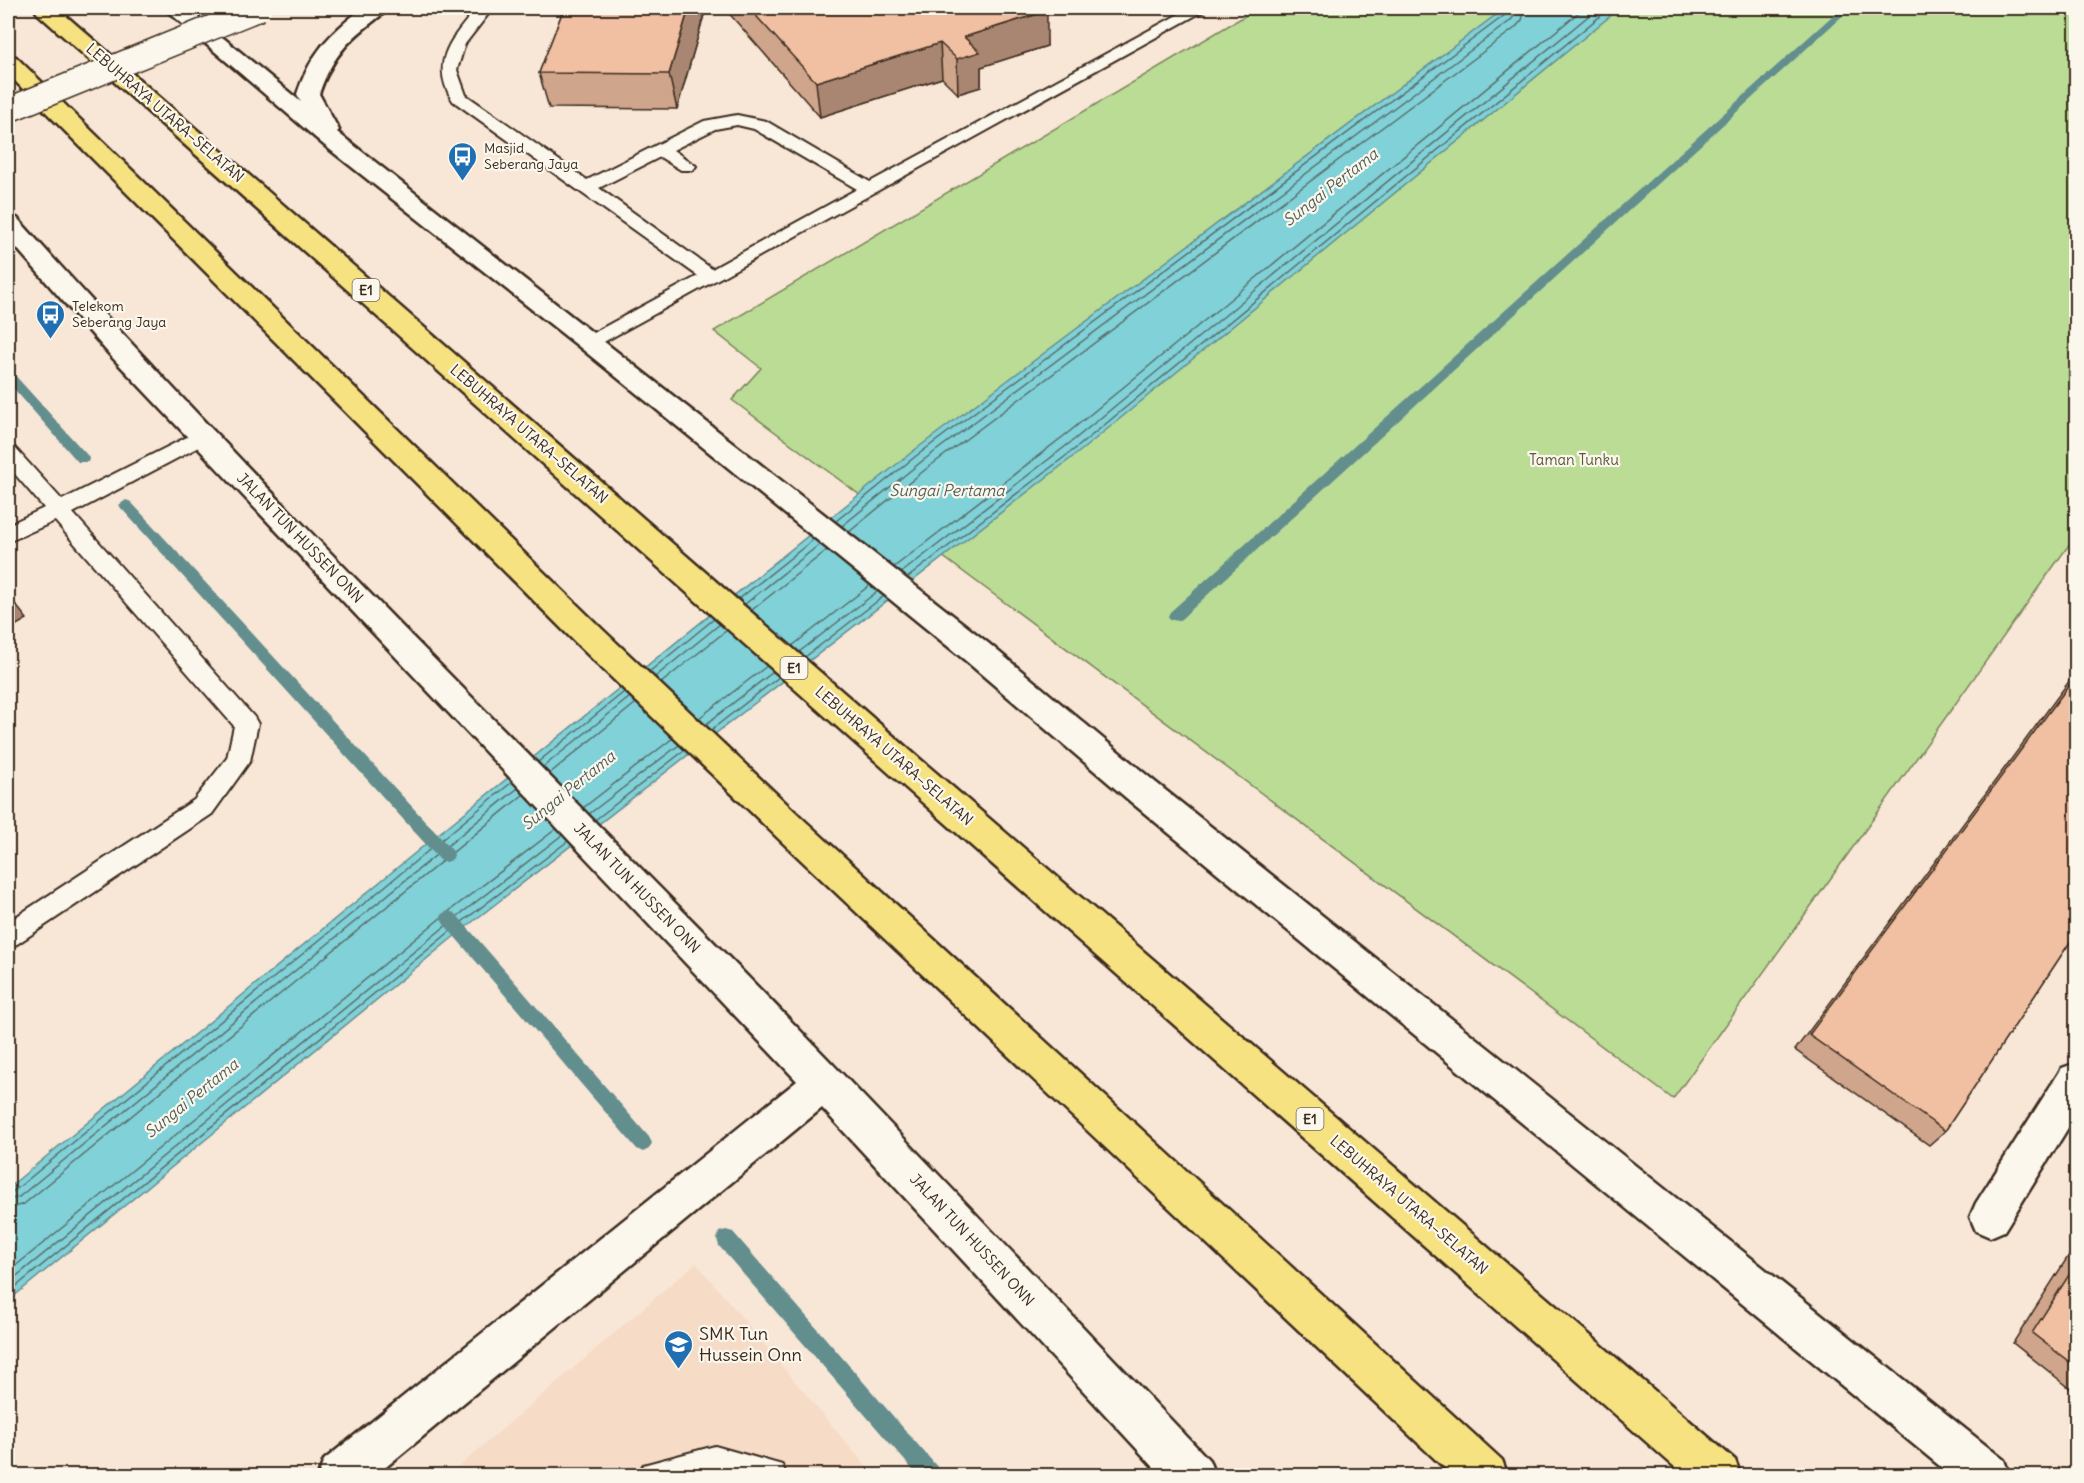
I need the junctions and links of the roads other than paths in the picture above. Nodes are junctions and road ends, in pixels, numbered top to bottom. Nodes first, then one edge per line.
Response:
1 (45, 8) edge
2 (175, 8) edge
3 (261, 8) edge
4 (376, 8) edge
5 (485, 8) edge
6 (1202, 8) edge
7 (8, 62) edge
8 (8, 110) edge
9 (332, 140) junction
10 (660, 150) junction
11 (687, 166) dead end
12 (586, 188) junction
13 (869, 189) junction
14 (8, 223) edge
15 (711, 277) junction
16 (591, 343) junction
17 (203, 436) junction
18 (8, 453) edge
19 (57, 510) junction
20 (8, 534) edge
21 (8, 936) edge
22 (2076, 1081) edge
23 (824, 1083) junction
24 (1990, 1217) dead end
25 (340, 1476) edge
26 (654, 1476) edge
27 (771, 1476) edge
28 (1193, 1476) edge
29 (1486, 1476) edge
30 (1719, 1476) edge
31 (1988, 1476) edge

1 - 30 highway, LEBUHRAYA UTARA–SELATAN / E1
2 - 9 main road
3 - 8 main road, bridge
4 - 9 main road
5 - 12 lane
6 - 13 lane
7 - 29 highway
9 - 16 main road
10 - 11 lane
10 - 12 lane
10 - 13 lane
12 - 15 lane
13 - 15 lane
14 - 17 main road, JALAN TUN HUSSEN ONN
15 - 16 lane
16 - 31 main road
17 - 19 lane
17 - 23 main road, JALAN TUN HUSSEN ONN
18 - 19 lane
19 - 20 lane
19 - 21 lane
22 - 24 main road
23 - 25 main road
23 - 28 main road, JALAN TUN HUSSEN ONN
26 - 27 lane

